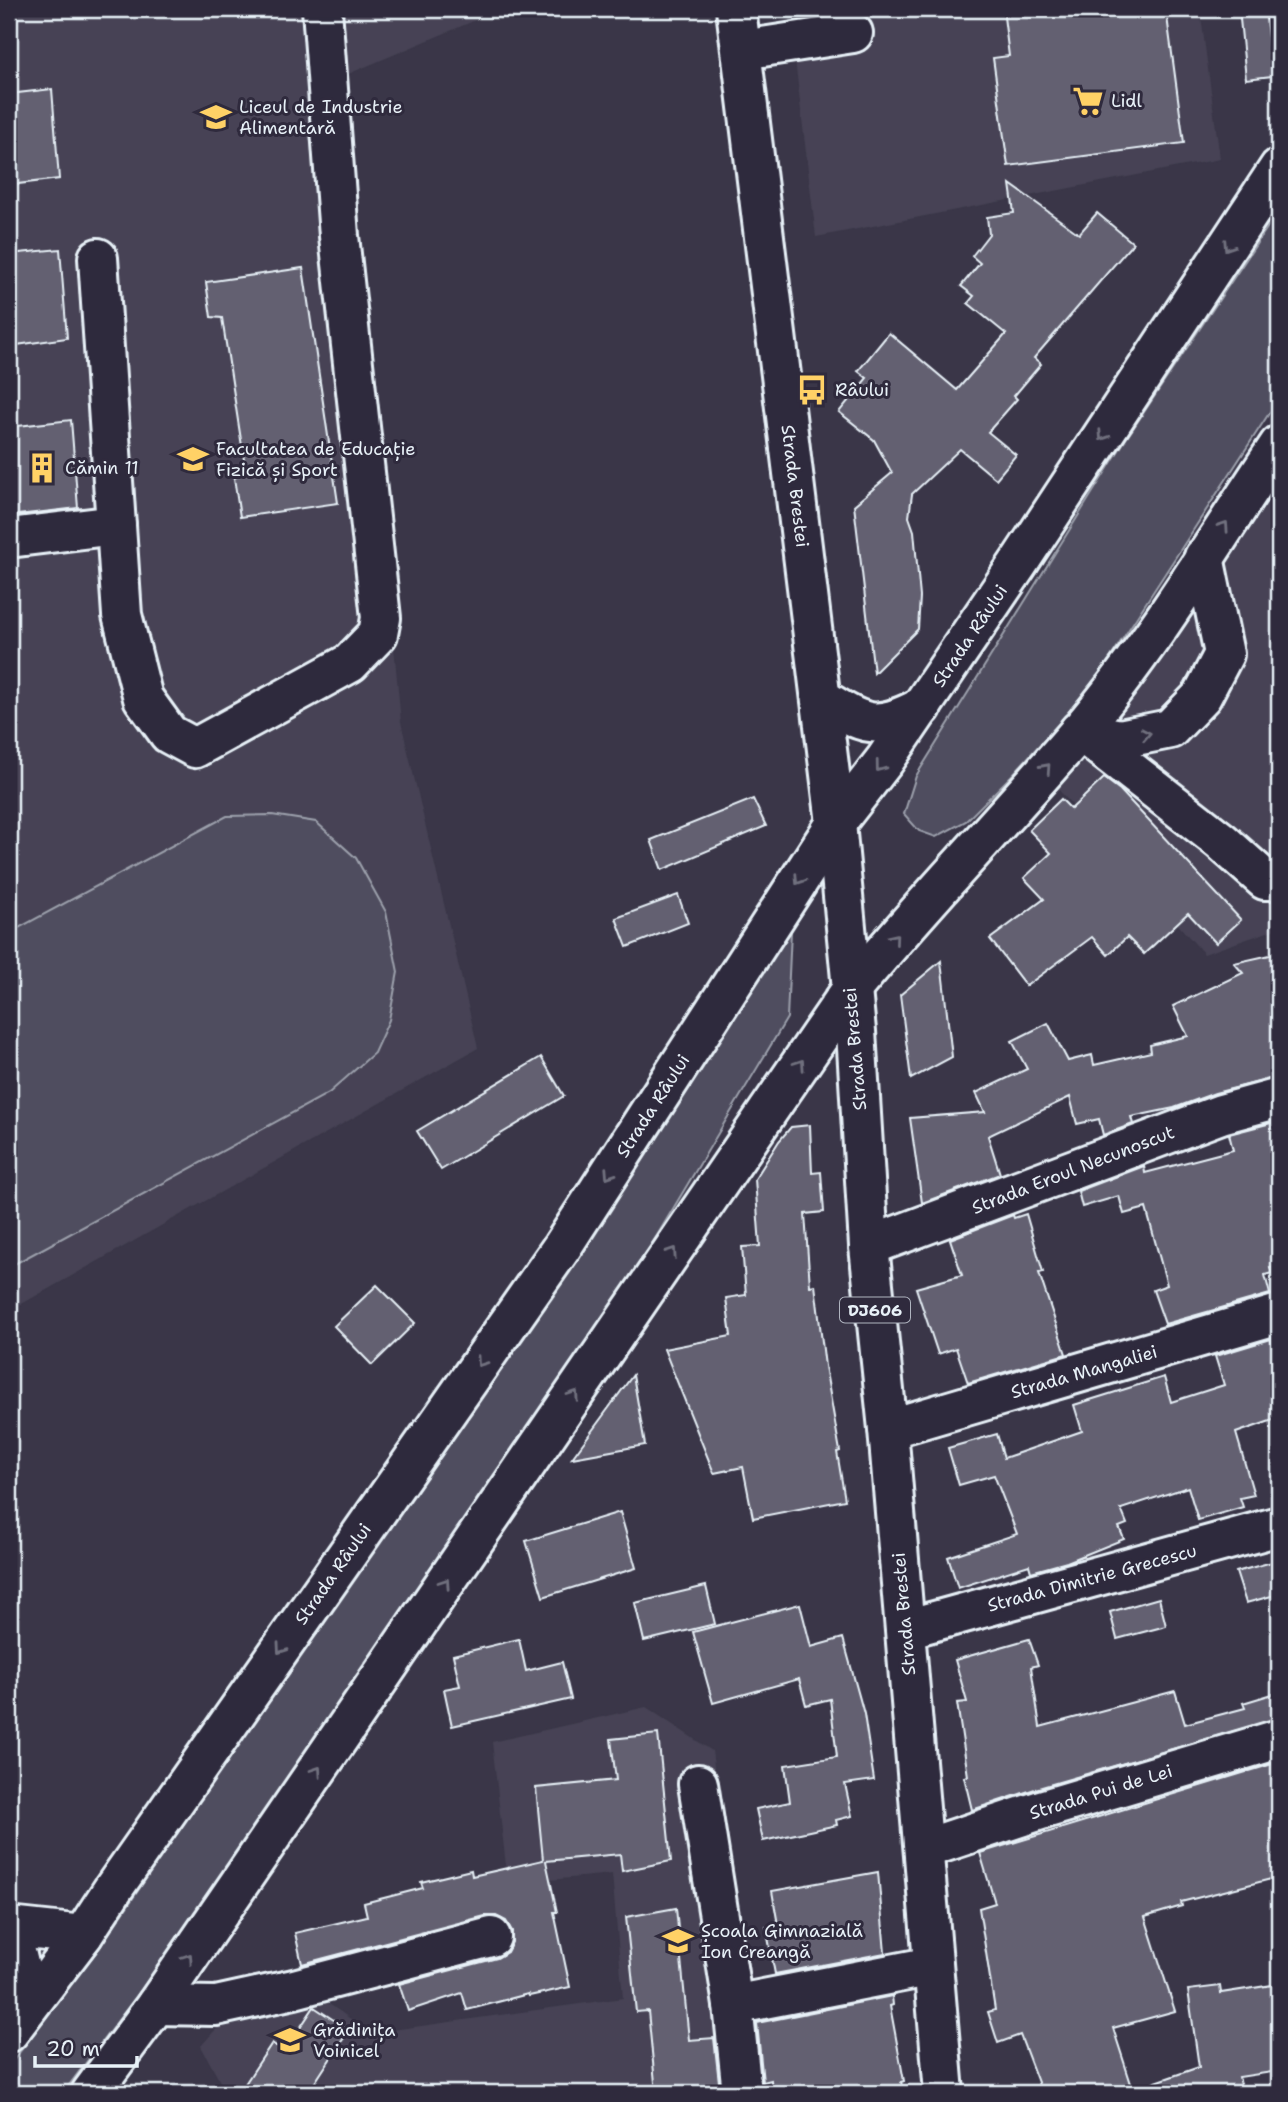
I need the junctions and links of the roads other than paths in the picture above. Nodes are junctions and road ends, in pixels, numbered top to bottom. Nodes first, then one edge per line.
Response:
1 (322, 9) edge
2 (736, 9) edge
3 (853, 33) dead end
4 (741, 50) junction
5 (1279, 168) edge
6 (98, 258) dead end
7 (1279, 445) edge
8 (116, 525) junction
9 (9, 538) edge
10 (1204, 557) junction
11 (821, 698) junction
12 (922, 707) junction
13 (1079, 731) junction
14 (836, 823) junction
15 (1279, 880) edge
16 (851, 990) junction
17 (1279, 1098) edge
18 (869, 1246) junction
19 (1279, 1314) edge
20 (888, 1429) junction
21 (1279, 1526) edge
22 (905, 1629) junction
23 (1279, 1739) edge
24 (698, 1784) dead end
25 (924, 1849) junction
26 (9, 1927) edge
27 (83, 1935) junction
28 (491, 1937) dead end
29 (9, 1940) edge
30 (933, 1966) junction
31 (156, 2005) junction
32 (733, 2005) junction
33 (19, 2018) edge
34 (91, 2093) edge
35 (742, 2093) edge
36 (944, 2093) edge

1 - 8 main road
2 - 4 main road, Strada Brestei / DJ606
3 - 4 main road
4 - 11 main road, Strada Brestei / DJ606
5 -> 12 main road, Strada Râului
6 - 8 main road
10 -> 7 main road
8 - 9 main road
10 - 13 main road
13 -> 10 main road
11 - 12 main road
11 - 14 main road, Strada Brestei / DJ606
12 -> 14 main road, Strada Râului
13 - 15 main road
16 -> 13 main road
14 - 16 main road, Strada Brestei / DJ606
14 -> 27 main road, Strada Râului
16 - 18 main road, Strada Brestei / DJ606
31 -> 16 main road
17 - 18 main road, Strada Eroul Necunoscut
18 - 20 main road, Strada Brestei / DJ606
19 - 20 main road, Strada Mangaliei
20 - 22 main road, Strada Brestei / DJ606
21 - 22 main road, Strada Dimitrie Grecescu
22 - 25 main road, Strada Brestei / DJ606
23 - 25 main road, Strada Pui de Lei
24 - 32 main road
25 - 30 main road, Strada Brestei / DJ606
26 - 27 main road
27 - 33 main road, Strada Râului
28 - 31 main road
29 - 33 main road
30 - 32 main road
30 - 36 main road, Strada Brestei / DJ606
31 - 34 main road
32 - 35 main road

